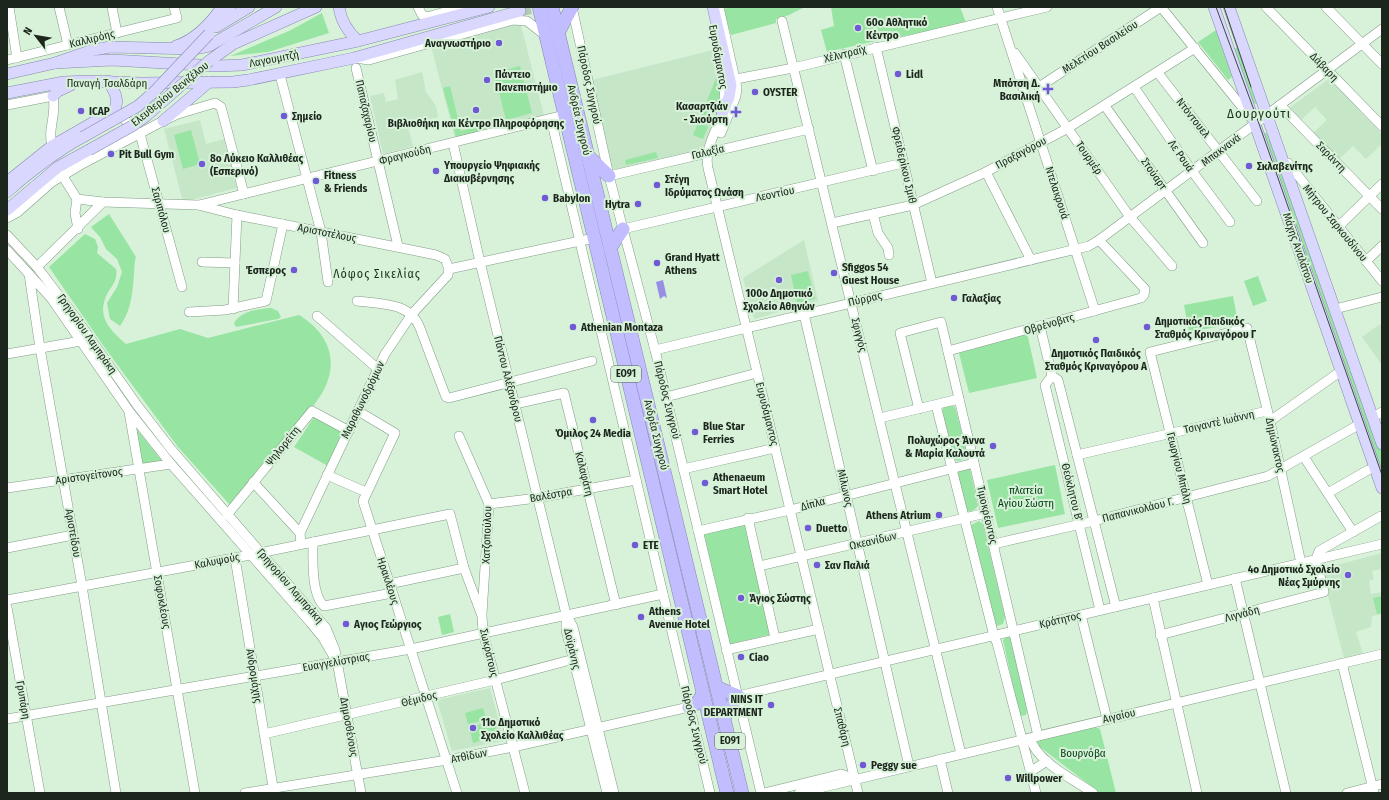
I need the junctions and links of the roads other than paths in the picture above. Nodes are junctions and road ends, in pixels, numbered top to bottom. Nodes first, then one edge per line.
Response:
1 (9, 7) edge
2 (59, 7) edge
3 (112, 7) edge
4 (174, 7) edge
5 (222, 7) edge
6 (230, 7) edge
7 (249, 7) edge
8 (276, 7) edge
9 (300, 7) edge
10 (316, 7) edge
11 (339, 7) edge
12 (462, 7) edge
13 (489, 7) edge
14 (539, 7) edge
15 (552, 7) edge
16 (572, 7) edge
17 (709, 7) edge
18 (713, 7) edge
19 (719, 7) edge
20 (997, 7) edge
21 (1047, 7) edge
22 (1161, 7) edge
23 (1214, 7) edge
24 (1229, 7) edge
25 (1266, 7) edge
26 (1326, 7) edge
27 (420, 11) edge
28 (520, 11) dead end
29 (1001, 17) junction
30 (782, 21) dead end
31 (278, 24) junction
32 (216, 28) junction
33 (1382, 29) edge
34 (117, 33) junction
35 (552, 35) junction
36 (358, 41) junction
37 (1362, 44) junction
38 (68, 45) junction
39 (1010, 45) junction
40 (876, 47) junction
41 (163, 48) junction
42 (1194, 48) junction
43 (844, 54) junction
44 (17, 58) junction
45 (7, 60) edge
46 (55, 63) junction
47 (355, 63) junction
48 (1382, 64) edge
49 (793, 68) junction
50 (1327, 70) junction
51 (1158, 73) junction
52 (7, 74) edge
53 (280, 74) junction
54 (736, 79) junction
55 (89, 80) junction
56 (108, 81) junction
57 (208, 82) junction
58 (1038, 87) junction
59 (1134, 87) junction
60 (7, 93) edge
61 (53, 96) junction
62 (7, 105) edge
63 (1280, 105) junction
64 (1105, 106) junction
65 (110, 114) junction
66 (722, 114) junction
67 (564, 115) junction
68 (1268, 115) junction
69 (551, 119) junction
70 (163, 121) junction
71 (1256, 123) junction
72 (1382, 126) edge
73 (1068, 128) junction
74 (808, 129) junction
75 (140, 134) junction
76 (453, 143) junction
77 (1041, 143) junction
78 (52, 146) junction
79 (1219, 151) junction
80 (708, 152) junction
81 (587, 155) junction
82 (378, 161) junction
83 (903, 163) junction
84 (1288, 163) dead end
85 (873, 170) junction
86 (1192, 171) junction
87 (986, 172) junction
88 (62, 175) junction
89 (609, 176) junction
90 (309, 178) junction
91 (7, 182) edge
92 (822, 183) junction
93 (1382, 184) edge
94 (1166, 191) junction
95 (7, 192) edge
96 (244, 194) junction
97 (1369, 196) junction
98 (77, 199) junction
99 (1258, 201) dead end
100 (104, 202) junction
101 (160, 204) junction
102 (198, 205) junction
103 (913, 205) junction
104 (717, 206) junction
105 (1382, 209) edge
106 (7, 210) edge
107 (873, 214) junction
108 (237, 215) junction
109 (1130, 217) junction
110 (7, 218) edge
111 (1230, 222) dead end
112 (832, 223) junction
113 (283, 224) junction
114 (1338, 227) junction
115 (78, 229) junction
116 (623, 229) junction
117 (321, 232) junction
118 (7, 235) edge
119 (594, 238) junction
120 (1099, 240) junction
121 (580, 242) junction
122 (1203, 243) dead end
123 (398, 246) junction
124 (1382, 246) edge
125 (610, 248) junction
126 (7, 250) edge
127 (1075, 250) junction
128 (889, 255) dead end
129 (1031, 260) junction
130 (1366, 261) junction
131 (202, 262) dead end
132 (480, 262) junction
133 (234, 263) junction
134 (1172, 266) dead end
135 (37, 267) junction
136 (449, 269) junction
137 (29, 274) junction
138 (1382, 281) edge
139 (328, 282) dead end
140 (932, 283) junction
141 (182, 287) dead end
142 (1382, 297) edge
143 (357, 301) dead end
144 (851, 302) junction
145 (233, 309) junction
146 (1335, 309) junction
147 (1095, 311) junction
148 (189, 312) dead end
149 (412, 314) junction
150 (804, 314) junction
151 (317, 316) dead end
152 (1040, 326) junction
153 (746, 328) junction
154 (80, 341) junction
155 (40, 348) junction
156 (655, 350) junction
157 (948, 351) junction
158 (1150, 352) joint
159 (7, 354) edge
160 (592, 361) dead end
161 (378, 369) junction
162 (1341, 371) junction
163 (757, 373) junction
164 (1052, 376) junction
165 (509, 381) junction
166 (666, 397) junction
167 (959, 399) junction
168 (515, 404) junction
169 (936, 405) junction
170 (919, 409) junction
171 (129, 411) junction
172 (358, 411) junction
173 (1267, 411) junction
174 (1377, 414) edge
175 (880, 418) junction
176 (1270, 421) junction
177 (1360, 424) junction
178 (349, 431) junction
179 (1170, 434) junction
180 (459, 436) dead end
181 (1382, 444) edge
182 (775, 448) junction
183 (1077, 455) junction
184 (1304, 457) junction
185 (974, 463) junction
186 (171, 464) junction
187 (138, 468) junction
188 (952, 468) junction
189 (683, 469) junction
190 (1280, 470) junction
191 (1368, 470) dead end
192 (327, 475) junction
193 (63, 480) junction
194 (636, 480) junction
195 (254, 482) junction
196 (895, 482) junction
197 (7, 488) edge
198 (588, 488) junction
199 (1382, 488) edge
200 (366, 492) junction
201 (1328, 493) junction
202 (846, 495) junction
203 (538, 498) junction
204 (1186, 498) junction
205 (490, 504) junction
206 (790, 510) junction
207 (986, 513) junction
208 (450, 514) joint
209 (227, 515) junction
210 (1381, 516) edge
211 (748, 518) junction
212 (965, 519) junction
213 (1094, 521) junction
214 (1079, 524) junction
215 (371, 529) junction
216 (698, 531) junction
217 (907, 532) junction
218 (1353, 532) junction
219 (300, 533) junction
220 (73, 535) junction
221 (313, 542) junction
222 (301, 544) junction
223 (858, 544) junction
224 (994, 544) junction
225 (1382, 544) edge
226 (7, 548) edge
227 (260, 553) junction
228 (250, 555) junction
229 (802, 557) junction
230 (235, 558) junction
231 (1316, 559) junction
232 (1301, 563) junction
233 (759, 566) junction
234 (464, 568) junction
235 (157, 573) junction
236 (1235, 578) junction
237 (1208, 585) junction
238 (82, 586) junction
239 (390, 589) junction
240 (663, 594) junction
241 (1153, 598) junction
242 (7, 600) edge
243 (616, 604) junction
244 (7, 607) edge
245 (1116, 607) junction
246 (1100, 610) junction
247 (1244, 613) junction
248 (566, 614) junction
249 (1081, 615) junction
250 (482, 616) junction
251 (819, 628) junction
252 (1014, 631) junction
253 (483, 632) junction
254 (1160, 635) junction
255 (994, 636) junction
256 (775, 638) junction
257 (411, 649) junction
258 (936, 649) junction
259 (726, 650) junction
260 (1382, 654) edge
261 (574, 659) junction
262 (337, 662) junction
263 (885, 662) junction
264 (1342, 663) junction
265 (830, 675) junction
266 (254, 676) junction
267 (495, 680) junction
268 (1260, 683) junction
269 (718, 688) junction
270 (177, 689) junction
271 (703, 694) junction
272 (738, 696) junction
273 (427, 697) junction
274 (102, 702) junction
275 (1176, 703) junction
276 (689, 707) junction
277 (707, 711) junction
278 (26, 715) junction
279 (347, 716) junction
280 (725, 716) junction
281 (7, 719) edge
282 (1107, 719) junction
283 (594, 729) junction
284 (264, 734) junction
285 (1030, 738) junction
286 (513, 748) junction
287 (961, 754) junction
288 (940, 759) junction
289 (447, 760) junction
290 (1047, 761) junction
291 (909, 766) junction
292 (1030, 772) junction
293 (357, 776) junction
294 (855, 779) junction
295 (1376, 788) edge
296 (274, 791) edge
297 (40, 793) edge
298 (116, 793) edge
299 (195, 793) edge
300 (245, 793) edge
301 (361, 793) edge
302 (457, 793) edge
303 (525, 793) edge
304 (607, 793) edge
305 (614, 793) edge
306 (710, 793) edge
307 (727, 793) edge
308 (742, 793) edge
309 (761, 793) edge
310 (764, 793) edge
311 (799, 793) edge
312 (825, 793) edge
313 (858, 793) edge
314 (948, 793) edge
315 (1036, 793) edge
316 (1093, 793) edge
317 (1197, 793) edge
318 (1286, 793) edge
319 (1347, 793) edge

1 - 44 street
2 - 38 street
3 - 34 street
4 - 34 street, Καλλιρόης
5 - 41 main road
6 - 32 main road
7 - 32 main road
8 - 41 main road
9 - 31 main road
10 - 31 main road
11 - 36 main road
12 - 27 street
13 - 36 main road, Λαγουμιτζή
14 - 35 highway, Ανδρέα Συγγρού / ΕΟ91
15 - 35 highway, Ανδρέα Συγγρού / ΕΟ91
16 - 35 highway
16 - 89 street, Πάροδος Συγγρού
17 - 66 street, Ευρυδάμαντος
18 - 66 main road
19 - 54 street, Ευρυδάμαντος
20 - 29 street, Ντελακρουά
21 - 29 street, Χέλντραϊχ
22 - 42 street
22 - 58 street, Μελετίου Βασιλείου
23 - 71 main road, Μάχης Αναλάτου
24 - 68 main road, Μάχης Αναλάτου
25 - 50 street, Δάβαρη
26 - 37 street
28 - 47 main road, Λαγουμιτζή
29 - 39 street, Ντελακρουά
29 - 40 street, Χέλντραϊχ
30 - 49 street, Σφιγγός
31 - 106 main road, Ελευθερίου Βενιζέλου, bridge
32 - 95 main road, Ελευθερίου Βενιζέλου, bridge
33 - 37 street, Μπακνανά
34 - 38 street, Καλλιρόης
35 - 47 street, Λαγουμιτζή
35 - 67 highway, Ανδρέα Συγγρού / ΕΟ91
35 - 81 highway, Ανδρέα Συγγρού / ΕΟ91
36 - 46 main road, Λαγουμιτζή
37 - 48 street
37 - 50 street, Μπακνανά
38 - 44 street, Καλλιρόης
39 - 58 street, Τουρμέρ
39 - 77 street, Ντελακρουά
40 - 43 street, Χέλντραϊχ
40 - 83 street, Φρειδερίκου Σμιθ
41 - 46 main road
42 - 51 street, Πραξαγόρου
42 - 71 street
43 - 49 street, Χέλντραϊχ
43 - 85 street
44 - 45 street, Καλλιρόης
46 - 52 main road
47 - 53 main road, Λαγουμιτζή
47 - 82 street, Παπαζαχαρίου
49 - 54 street, Χέλντραϊχ
49 - 74 street, Σφιγγός
50 - 63 street, Μπακνανά
50 - 72 street, Δάβαρη
51 - 59 street, Πραξαγόρου
51 - 79 street, Ντόντουελ
53 - 57 main road, Λαγουμιτζή
53 - 90 street
54 - 80 street, Ευρυδάμαντος
55 - 56 main road, Παναγή Τσαλδάρη
55 - 60 main road, Παναγή Τσαλδάρη
55 - 61 main road
56 - 57 main road, Παναγή Τσαλδάρη
56 - 65 main road
57 - 70 main road
58 - 73 street, Τουρμέρ
59 - 64 street, Πραξαγόρου
59 - 86 street, Λε Ρουά
61 - 62 street, Παναγή Τσαλδάρη
61 - 78 street
63 - 68 street, Μπακνανά
63 - 97 street, Σαράντη
64 - 73 street, Πραξαγόρου
64 - 94 street, Στούαρτ
65 - 75 street
65 - 78 main road
66 - 80 street, Ευρυδάμαντος
67 - 69 street, Φραγκούδη
67 - 119 highway, Ανδρέα Συγγρού / ΕΟ91
68 - 71 street, Μπακνανά
68 - 146 main road, Μάχης Αναλάτου
69 - 76 street, Φραγκούδη
69 - 121 street, Πάροδος Συγγρού
70 - 75 street
70 - 96 street
71 - 79 street, Μπακνανά
71 - 162 main road, Μάχης Αναλάτου
73 - 77 street, Πραξαγόρου
73 - 109 street, Τουρμέρ
74 - 80 street, Γαλαξία
74 - 92 street, Σφιγγός
75 - 88 street
75 - 101 street, Σαριπόλου
76 - 82 street, Φραγκούδη
76 - 132 street, Πάντου Αλέξανδρου
77 - 87 street, Πραξαγόρου
77 - 127 street, Ντελακρουά
78 - 91 main road
79 - 86 street, Μπακνανά
79 - 99 street, Ντόντουελ
80 - 89 street, Γαλαξία
80 - 104 street, Ευρυδάμαντος
81 - 89 highway
81 - 125 highway, Ανδρέα Συγγρού / ΕΟ91
82 - 90 street, Φραγκούδη
82 - 123 street, Παπαζαχαρίου
83 - 85 street, Λεοντίου
83 - 103 street, Φρειδερίκου Σμιθ
84 - 114 street, Μήτρου Σαρκουδίνου
85 - 92 street, Λεοντίου
86 - 94 street, Μπακνανά
86 - 111 street, Λε Ρουά
87 - 103 street, Πραξαγόρου
87 - 129 street
88 - 98 street
88 - 110 street
89 - 116 street, Πάροδος Συγγρού
90 - 96 street, Φραγκούδη
90 - 117 street
92 - 104 street, Λεοντίου
92 - 112 street, Σφιγγός
93 - 97 street
94 - 109 street, Μπακνανά
94 - 122 street, Στούαρτ
96 - 102 street, Φραγκούδη
97 - 105 street, Σαράντη
97 - 114 street
98 - 100 street, Αριστοτέλους
98 - 115 street
100 - 101 street, Αριστοτέλους
100 - 115 street
101 - 102 street, Αριστοτέλους
101 - 141 street, Σαριπόλου
102 - 108 street, Αριστοτέλους
103 - 107 street, Πραξαγόρου
103 - 140 street, Φρειδερίκου Σμιθ
104 - 116 street, Λεοντίου
104 - 153 street, Ευρυδάμαντος
107 - 112 street, Πραξαγόρου
107 - 128 street
108 - 113 street, Αριστοτέλους
108 - 133 street
109 - 120 street, Μπακνανά
109 - 134 street, Τουρμέρ
112 - 144 street, Σφιγγός
113 - 117 street, Αριστοτέλους
113 - 145 street
114 - 130 street, Μήτρου Σαρκουδίνου
115 - 135 street
116 - 125 highway
116 - 156 street, Πάροδος Συγγρού
117 - 123 street, Αριστοτέλους
117 - 139 street
118 - 135 street, Γρηγορίου Λαμπράκη
119 - 121 street
119 - 271 highway, Ανδρέα Συγγρού / ΕΟ91
120 - 127 street, Μπακνανά
120 - 147 street, Οβρένοβιτς
121 - 132 street
121 - 194 street, Πάροδος Συγγρού
123 - 136 street, Αριστοτέλους
124 - 130 street
125 - 269 highway, Ανδρέα Συγγρού / ΕΟ91
126 - 137 street, Γρηγορίου Λαμπράκη
127 - 129 street, Πύρρας
127 - 147 street, Ντελακρουά
129 - 140 street, Πύρρας
130 - 138 street, Μήτρου Σαρκουδίνου
131 - 133 street
132 - 136 street
132 - 165 street, Πάντου Αλέξανδρου
133 - 145 street
135 - 209 street, Γρηγορίου Λαμπράκη
136 - 149 street, Μαραθωνοδρόμων
137 - 154 street, Γρηγορίου Λαμπράκη
137 - 155 street, Αριστείδου
140 - 144 street, Πύρρας
142 - 146 street
143 - 149 street
144 - 150 street, Πύρρας
144 - 175 street, Σφιγγός
145 - 148 street
146 - 174 main road, Μάχης Αναλάτου
147 - 152 street, Οβρένοβιτς
149 - 161 street, Μαραθωνοδρόμων
149 - 165 street
150 - 153 street, Πύρρας
150 - 202 street, Μίλωνος
151 - 161 street
152 - 157 street, Οβρένοβιτς
152 - 164 street, Θεόκλητου Β΄
153 - 156 street, Πύρρας
153 - 163 street, Ευρυδάμαντος
154 - 155 street
154 - 171 street, Γρηγορίου Λαμπράκη
155 - 159 street
155 - 193 street, Αριστείδου
156 - 166 street, Πάροδος Συγγρού
157 - 167 street
157 - 170 street
158 - 173 street, Δημώνακτος
158 - 179 street, Γεωργίου Μπάλη
160 - 165 street
161 - 172 street, Μαραθωνοδρόμων
162 - 176 street
162 - 177 main road, Μάχης Αναλάτου
163 - 166 street
163 - 182 street, Ευρυδάμαντος
164 - 183 street, Θεόκλητου Β΄
164 - 214 street, Θεόκλητου Β΄
165 - 168 street, Πάντου Αλέξανδρου
166 - 189 street, Πάροδος Συγγρού
167 - 169 street
167 - 185 street, Τιμοκρέοντος
168 - 198 street, Καλαφάτη
168 - 203 street, Πάντου Αλέξανδρου
169 - 170 street
169 - 188 street, Τιμοκρέοντος
170 - 175 street
171 - 186 street, Γρηγορίου Λαμπράκη
171 - 187 street, Σοφοκλέους
172 - 178 street, Μαραθωνοδρόμων
172 - 200 street
173 - 176 street, Δημώνακτος
173 - 179 street, Τσιγαντέ Ιωάννη
174 - 181 main road, Μάχης Αναλάτου
175 - 196 street, Σφιγγός
176 - 190 street, Δημώνακτος
177 - 184 street, Παπανικολάου Γ.
177 - 199 main road, Μάχης Αναλάτου
178 - 192 street, Μαραθωνοδρόμων
178 - 195 street, Ψηλορείτη
179 - 183 street, Τσιγαντέ Ιωάννη
179 - 204 street, Γεωργίου Μπάλη
180 - 205 street, Χατζοπούλου
182 - 189 street
182 - 206 street, Ευρυδάμαντος
183 - 213 street, Θεόκλητου Β΄
184 - 190 street, Παπανικολάου Γ.
184 - 201 street
185 - 188 street, Δίπλα
185 - 207 street, Τιμοκρέοντος
186 - 187 street, Αριστογείτονος
186 - 228 street, Γρηγορίου Λαμπράκη
187 - 193 street, Αριστογείτονος
187 - 235 street, Σοφοκλέους
188 - 196 street, Δίπλα
188 - 212 street, Τιμοκρέοντος
189 - 216 street, Πάροδος Συγγρού
190 - 204 street, Παπανικολάου Γ.
190 - 232 street, Δημώνακτος
191 - 201 street
192 - 200 street
192 - 219 street, Μαραθωνοδρόμων
193 - 197 street, Αριστογείτονος
193 - 220 street, Αριστείδου
194 - 198 street, Βαλέστρα
194 - 240 street, Πάροδος Συγγρού
195 - 209 street, Ψηλορείτη
195 - 219 street
196 - 202 street, Δίπλα
196 - 217 street, Σφιγγός
198 - 203 street, Βαλέστρα
198 - 243 street, Καλαφάτη
200 - 215 street, Ηρακλέους
201 - 218 street
202 - 206 street, Δίπλα
202 - 223 street, Μίλωνος
203 - 205 street, Βαλέστρα
203 - 248 street, Πάντου Αλέξανδρου
204 - 213 street, Παπανικολάου Γ.
204 - 237 street, Γεωργίου Μπάλη
205 - 250 street, Χατζοπούλου
206 - 211 street, Δίπλα
206 - 229 street, Ευρυδάμαντος
207 - 212 street, Ωκεανίδων
207 - 224 street, Τιμοκρέοντος
208 - 215 street, Καλυψούς
208 - 234 street, Σωκράτους
209 - 227 street, Γρηγορίου Λαμπράκη
210 - 218 street
211 - 216 street, Δίπλα
211 - 233 street
212 - 217 street, Ωκεανίδων
212 - 255 street, Τιμοκρέοντος
213 - 214 street, Παπανικολάου Γ.
213 - 245 street, Θεόκλητου Β΄
214 - 224 street, Παπανικολάου Γ.
214 - 246 street, Θεόκλητου Β΄
215 - 221 street, Καλυψούς
215 - 239 street, Ηρακλέους
216 - 259 street, Πάροδος Συγγρού
217 - 223 street, Ωκεανίδων
217 - 258 street, Σφιγγός
218 - 231 street
219 - 222 street
220 - 226 street
220 - 238 street, Αριστείδου
221 - 222 street, Καλυψούς
221 - 239 street
222 - 227 street, Καλυψούς
223 - 229 street, Ωκεανίδων
223 - 263 street, Μίλωνος
224 - 252 street, Τιμοκρέοντος
225 - 231 street, Κράτητος
227 - 228 street, Καλυψούς
227 - 262 street, Γρηγορίου Λαμπράκη
228 - 230 street, Καλυψούς
228 - 262 street, Γρηγορίου Λαμπράκη
229 - 233 street, Ωκεανίδων
229 - 251 street, Ευρυδάμαντος
230 - 235 street, Καλυψούς
230 - 266 street, Ανδρομάχης
231 - 232 street, Κράτητος
231 - 247 street, Λιγνάδη
232 - 236 street, Κράτητος
233 - 256 street
234 - 239 street
234 - 250 street, Σωκράτους
235 - 238 street, Καλυψούς
235 - 270 street, Σοφοκλέους
236 - 237 street, Κράτητος
236 - 247 street
237 - 241 street, Κράτητος
238 - 242 street, Καλυψούς
238 - 274 street, Αριστείδου
239 - 257 street, Ηρακλέους
240 - 243 street, Ευαγγελίστριας
240 - 276 street, Πάροδος Συγγρού
241 - 245 street, Κράτητος
241 - 254 street
243 - 248 street, Ευαγγελίστριας
244 - 278 street, Γρυπάρη
245 - 246 street, Κράτητος
246 - 249 street, Κράτητος
247 - 254 street, Λιγνάδη
247 - 268 street
248 - 253 street, Ευαγγελίστριας
248 - 261 street, Δοϊράνης
248 - 283 street, Δοϊράνης
249 - 252 street, Κράτητος
249 - 282 street
250 - 253 street, Σωκράτους
251 - 256 street
251 - 265 street, Ευρυδάμαντος
252 - 255 street, Κράτητος
252 - 285 street, Τιμοκρέοντος
253 - 257 street, Ευαγγελίστριας
253 - 267 street, Σωκράτους
254 - 275 street
255 - 258 street, Κράτητος
255 - 285 street, Τιμοκρέοντος
256 - 259 street
257 - 262 street, Ευαγγελίστριας
257 - 273 street, Ηρακλέους
258 - 263 street, Κράτητος
258 - 287 street, Σφιγγός
259 - 272 street, Πάροδος Συγγρού
260 - 264 street, Αιγαίου
261 - 267 street, Θέμιδος
261 - 283 street, Δοϊράνης
262 - 266 street, Ευαγγελίστριας
262 - 279 street, Δημοσθένους
263 - 265 street, Κράτητος
263 - 291 street, Μίλωνος
264 - 268 street, Αιγαίου
264 - 295 street
265 - 272 street, Κράτητος
265 - 294 street, Σπαθάρη
266 - 270 street, Ευαγγελίστριας
266 - 284 street, Ανδρομάχης
267 - 273 street, Θέμιδος
267 - 286 street, Σωκράτους
268 - 275 street, Αιγαίου
268 - 318 street
269 - 272 highway
269 - 280 highway, Ανδρέα Συγγρού / ΕΟ91
270 - 274 street, Ευαγγελίστριας
270 - 299 street, Σοφοκλέους
271 - 276 highway
271 - 277 highway, Ανδρέα Συγγρού / ΕΟ91
272 - 280 highway
272 - 309 street, Πάροδος Συγγρού
273 - 279 street, Θέμιδος
273 - 289 street, Ηρακλέους
274 - 278 street, Ευαγγελίστριας
274 - 298 street, Αριστείδου
275 - 282 street, Αιγαίου
275 - 317 street
276 - 277 highway
276 - 283 street, Ατθίδων
276 - 306 street, Πάροδος Συγγρού
277 - 307 highway, Ανδρέα Συγγρού / ΕΟ91
278 - 281 street, Ευαγγελίστριας
278 - 297 street, Γρυπάρη
279 - 284 street, Θέμιδος
279 - 293 street, Δημοσθένους
280 - 308 highway, Ανδρέα Συγγρού / ΕΟ91
282 - 285 street, Αιγαίου
283 - 286 street, Ατθίδων
283 - 304 street, Δοϊράνης
283 - 305 street, Δοϊράνης
284 - 296 street, Ανδρομάχης
285 - 287 street, Αιγαίου
285 - 290 street
285 - 292 street
286 - 289 street, Ατθίδων
286 - 303 street, Σωκράτους
287 - 288 street, Αιγαίου
288 - 291 street, Αιγαίου
288 - 314 street
289 - 293 street, Ατθίδων
289 - 302 street, Ηρακλέους
290 - 292 street
290 - 316 street
291 - 294 street, Αιγαίου
292 - 315 street
293 - 296 street, Ατθίδων
293 - 301 street, Δημοσθένους
294 - 310 street, Αιγαίου
294 - 311 street, Αιγαίου
294 - 312 street, Αιγαίου
294 - 313 street, Σπαθάρη
295 - 319 street
296 - 300 street, Ατθίδων

